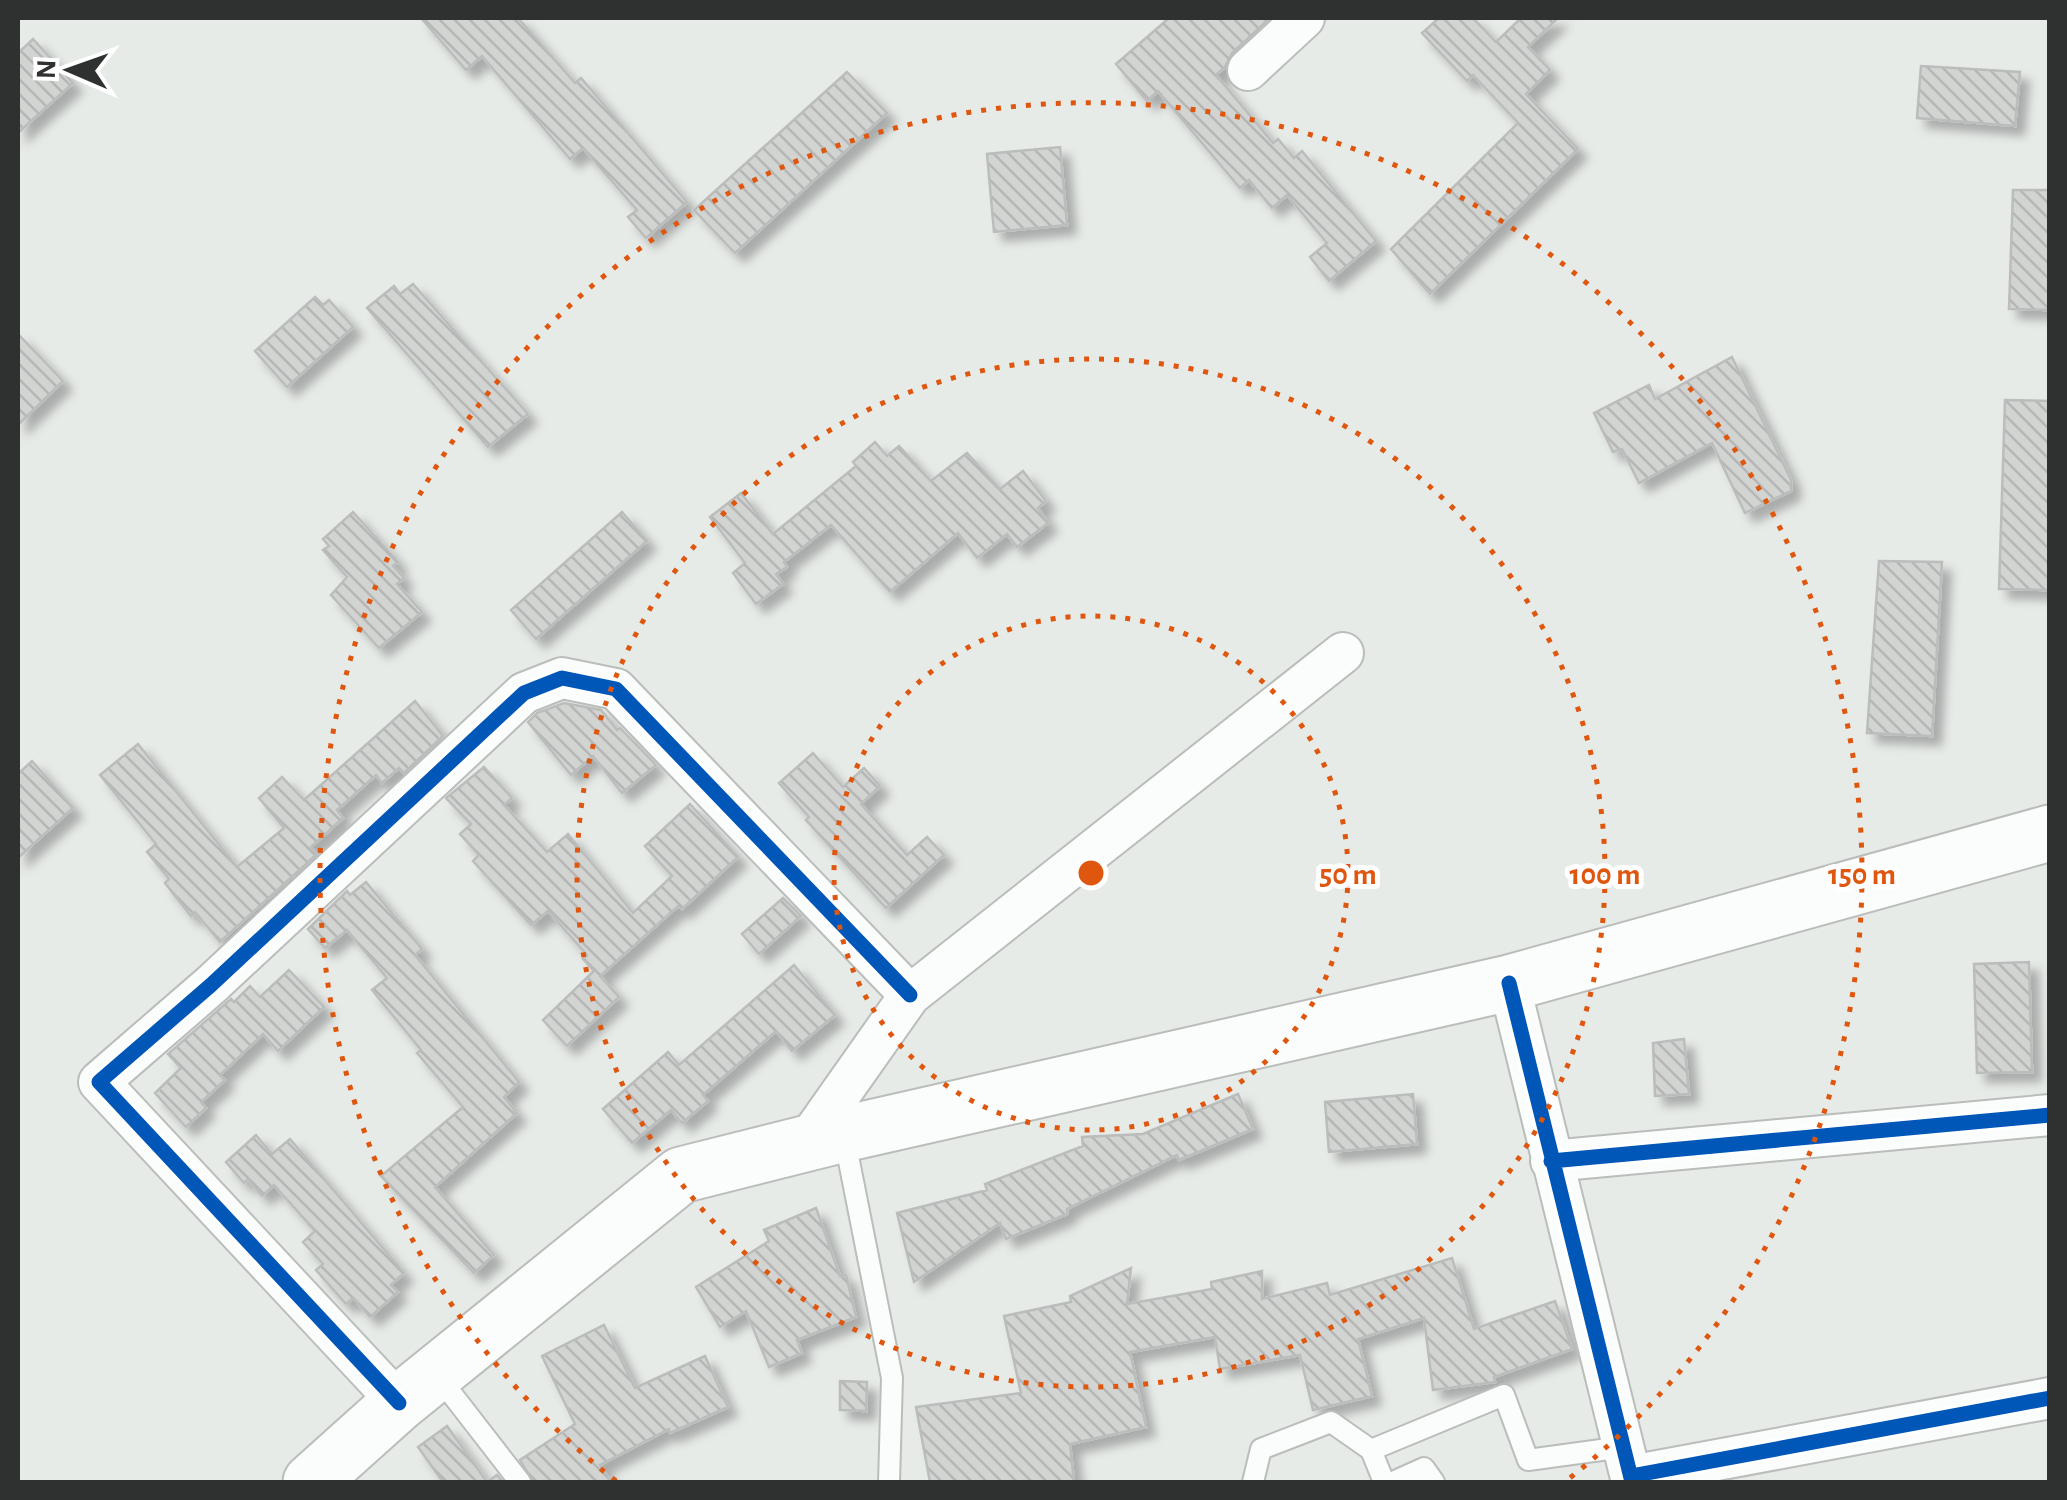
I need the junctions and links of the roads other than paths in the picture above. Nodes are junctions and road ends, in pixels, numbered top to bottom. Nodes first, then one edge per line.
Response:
1 (1304, 18) edge
2 (1248, 70) dead end
3 (1342, 653) dead end
4 (2050, 833) edge
5 (1508, 984) junction
6 (910, 994) junction
7 (2050, 1116) edge
8 (824, 1139) junction
9 (1551, 1161) junction
10 (417, 1388) junction
11 (2050, 1398) edge
12 (1370, 1450) junction
13 (1629, 1469) edge
14 (311, 1482) edge
15 (520, 1482) edge
16 (888, 1482) edge
17 (1253, 1482) edge
18 (1384, 1482) edge
19 (1394, 1482) edge
20 (1434, 1482) edge

1 - 2 street
3 - 6 street
4 - 5 main road
5 - 8 main road
5 - 9 street
6 - 8 street
6 - 10 street
7 - 9 street
8 - 10 main road
8 - 16 lane
9 - 13 street
10 - 14 main road
10 - 15 lane
11 - 13 street
12 - 13 lane
12 - 17 lane
12 - 18 lane
19 - 20 lane

